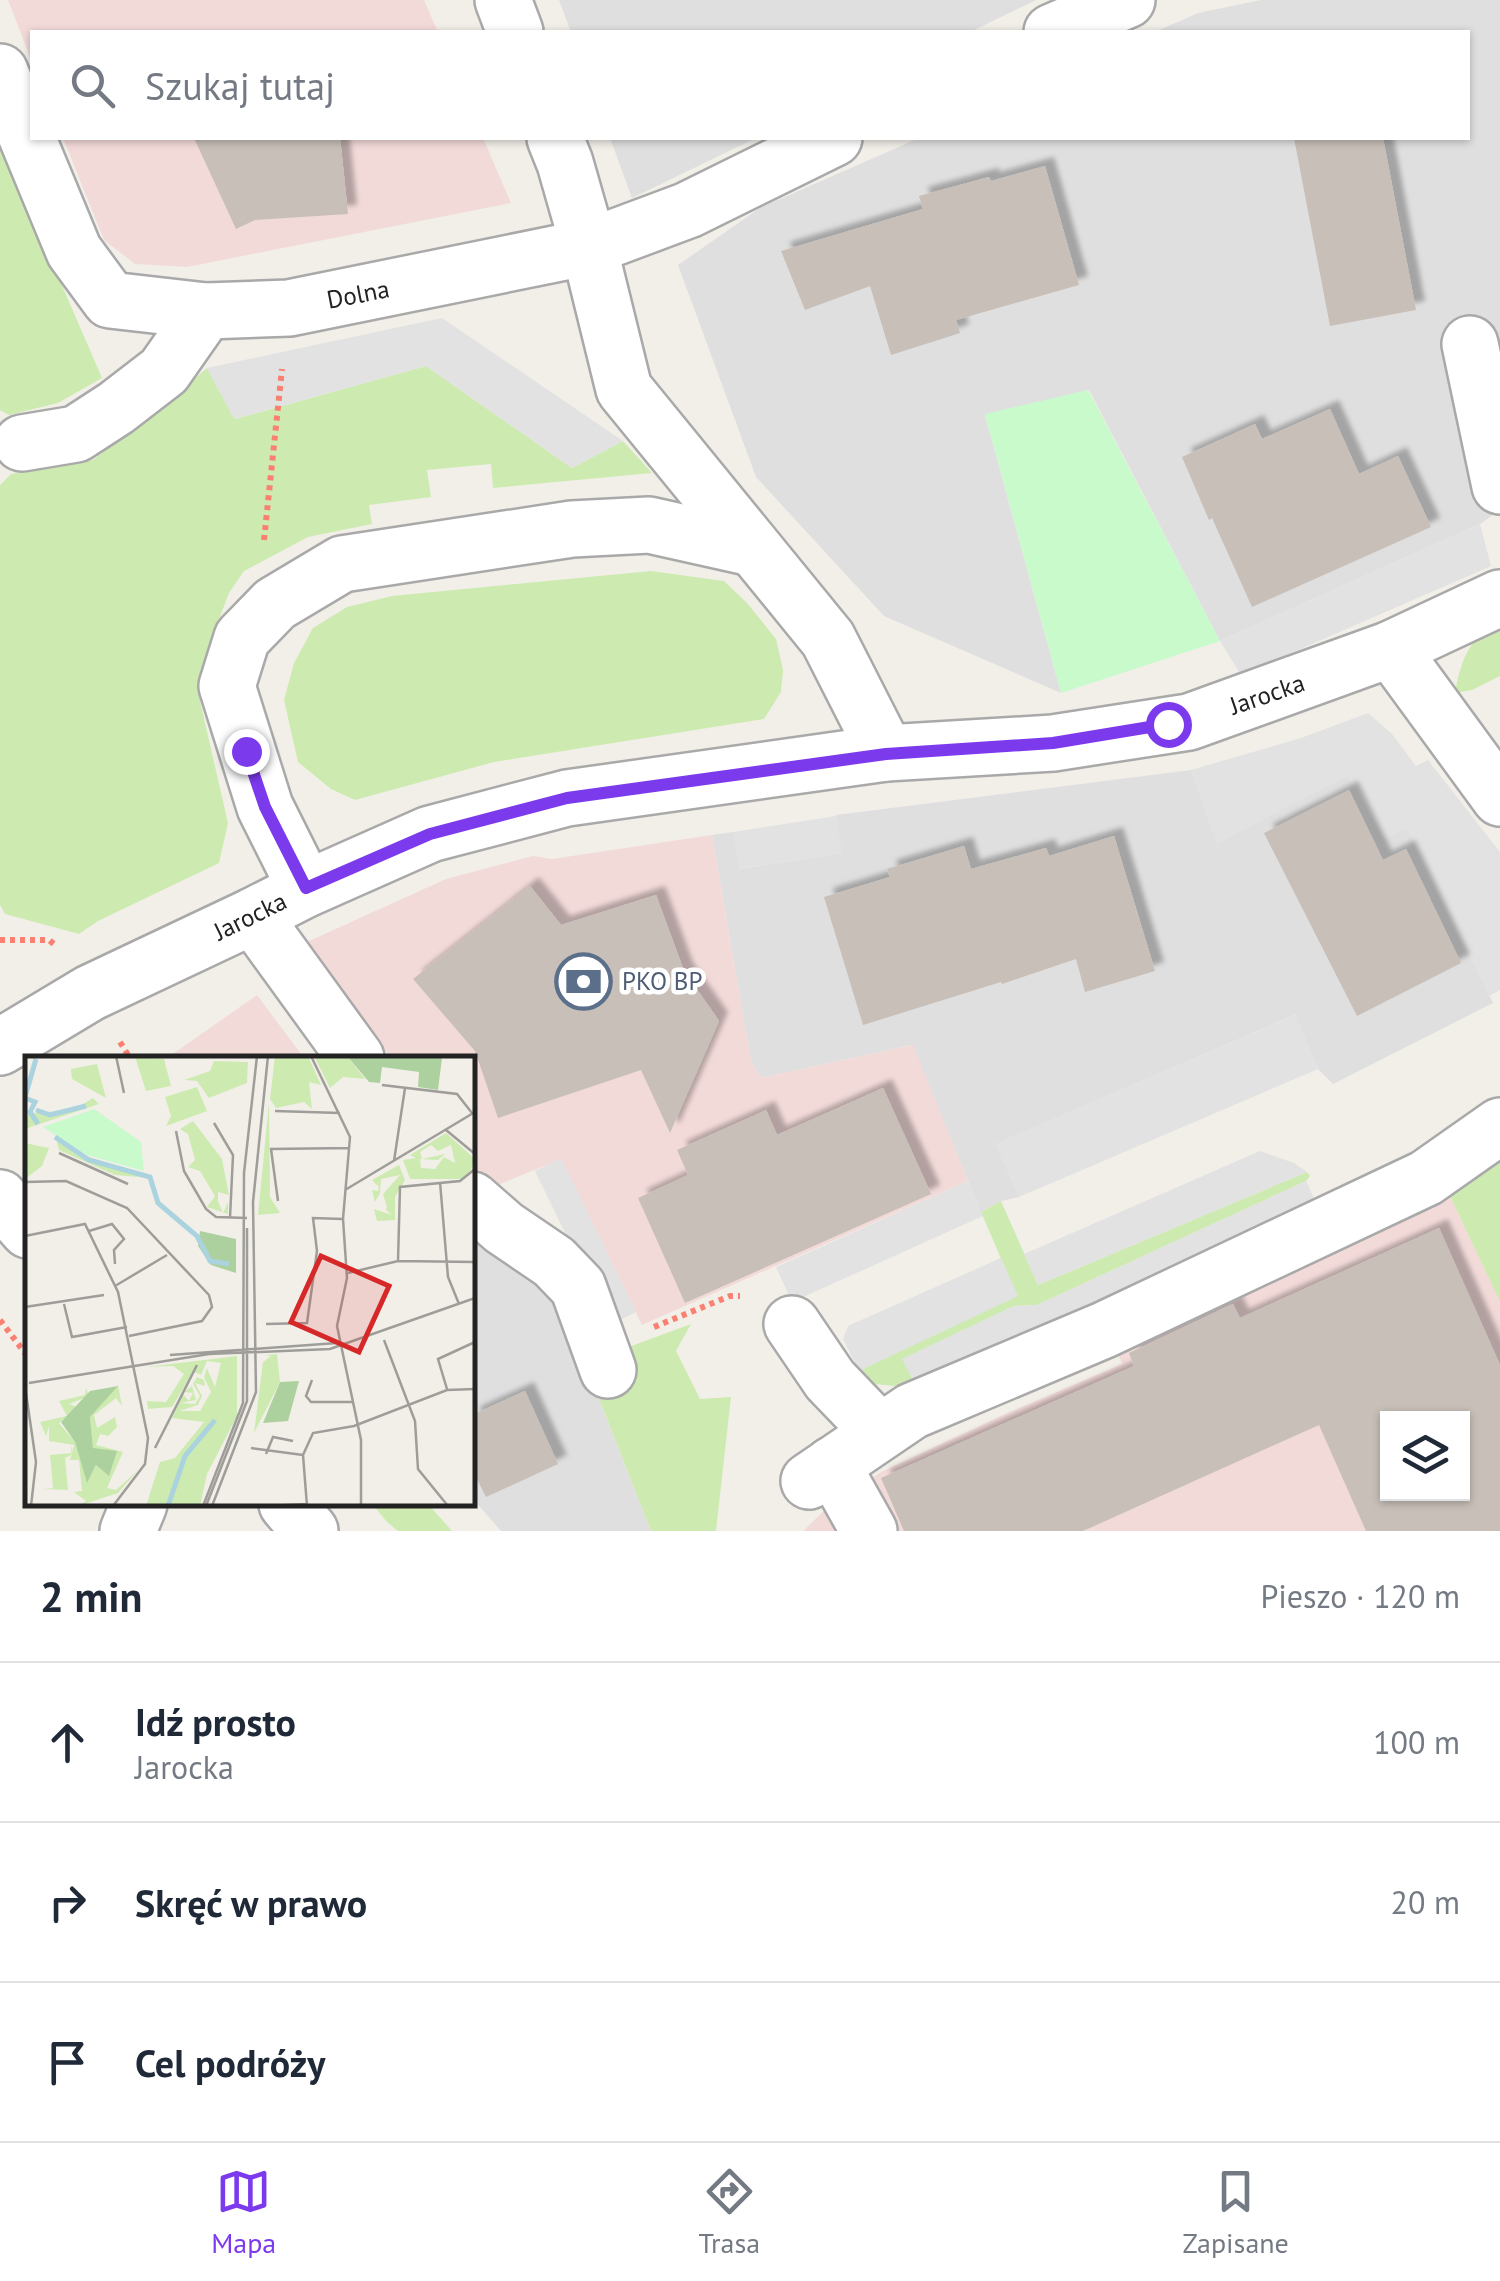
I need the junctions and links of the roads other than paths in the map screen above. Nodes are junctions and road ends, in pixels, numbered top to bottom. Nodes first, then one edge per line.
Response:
1 (503, 0) edge
2 (1127, 0) edge
3 (514, 30) edge
4 (1057, 30) edge
5 (0, 72) edge
6 (557, 140) edge
7 (830, 140) edge
8 (589, 247) junction
9 (206, 311) junction
10 (1470, 344) dead end
11 (22, 443) dead end
12 (1500, 486) edge
13 (752, 548) junction
14 (1500, 598) edge
15 (1392, 650) junction
16 (886, 754) junction
17 (1500, 798) edge
18 (306, 888) junction
19 (253, 916) junction
20 (7, 1055) edge
21 (355, 1056) edge
22 (1500, 1126) edge
23 (0, 1198) edge
24 (475, 1203) edge
25 (25, 1227) edge
26 (792, 1324) dead end
27 (608, 1370) dead end
28 (880, 1432) junction
29 (137, 1506) edge
30 (289, 1506) edge
31 (128, 1531) edge
32 (310, 1531) edge
33 (869, 1531) edge

1 - 3 street
2 - 4 street
5 - 9 street, Dolna
6 - 8 street
7 - 8 street, Dolna
8 - 9 street, Dolna
8 - 13 street
9 - 11 street
10 - 12 street
13 - 16 street
13 - 18 street
14 - 15 street, Jarocka
15 - 16 street, Jarocka
15 - 17 street
16 - 18 street, Jarocka
18 - 19 street, Jarocka
19 - 20 street, Jarocka
19 - 21 street
22 - 28 street
23 - 25 street
24 - 27 street
26 - 28 street
28 - 33 street
29 - 31 street
30 - 32 street

